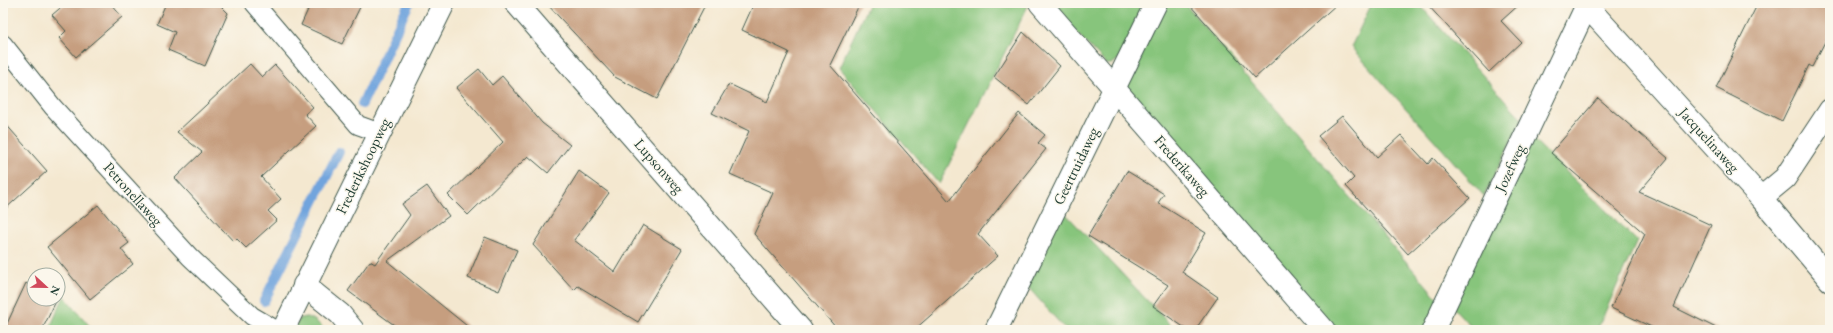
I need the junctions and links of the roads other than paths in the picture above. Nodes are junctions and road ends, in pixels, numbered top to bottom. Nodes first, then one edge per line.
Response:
1 (254, 3) edge
2 (444, 3) edge
3 (516, 3) edge
4 (1040, 3) edge
5 (1156, 3) edge
6 (1586, 4) edge
7 (3, 44) edge
8 (1114, 88) junction
9 (1830, 110) edge
10 (380, 133) junction
11 (1761, 198) junction
12 (1830, 280) edge
13 (304, 286) junction
14 (276, 330) edge
15 (282, 330) edge
16 (353, 330) edge
17 (801, 330) edge
18 (996, 330) edge
19 (1324, 330) edge
20 (1433, 330) edge

1 - 10 lane
2 - 10 street, Frederikshoopweg
3 - 17 street, Lupsonweg
4 - 8 street, Frederikaweg
5 - 8 street, Geertruidaweg
6 - 11 street, Jacquelinaweg
6 - 20 street, Jozefweg
7 - 14 lane, Petronellaweg
8 - 18 street, Geertruidaweg
8 - 19 street, Frederikaweg
9 - 11 street
10 - 13 street, Frederikshoopweg
11 - 12 street, Jacquelinaweg
13 - 15 street, Frederikshoopweg
13 - 16 street

